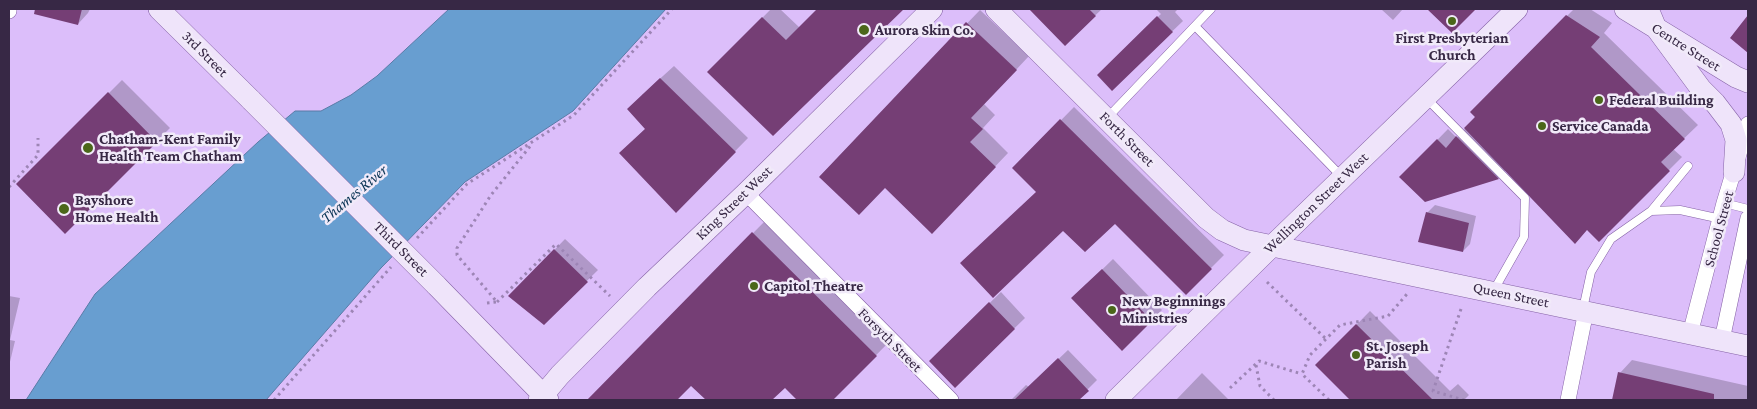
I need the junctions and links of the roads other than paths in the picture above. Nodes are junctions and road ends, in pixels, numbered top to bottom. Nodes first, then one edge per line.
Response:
1 (159, 9) edge
2 (932, 9) edge
3 (996, 9) edge
4 (1211, 9) edge
5 (1517, 9) edge
6 (1625, 9) edge
7 (1652, 18) edge
8 (1195, 26) junction
9 (1748, 82) edge
10 (1425, 98) junction
11 (251, 100) joint
12 (1106, 119) junction
13 (1748, 124) edge
14 (1688, 166) dead end
15 (1734, 172) junction
16 (1343, 178) junction
17 (746, 193) junction
18 (1724, 203) junction
19 (1748, 210) edge
20 (1651, 211) junction
21 (1748, 218) edge
22 (1721, 219) junction
23 (1273, 245) junction
24 (1494, 292) junction
25 (1584, 311) junction
26 (1690, 334) junction
27 (1722, 340) junction
28 (1748, 346) edge
29 (544, 399) edge
30 (951, 400) edge
31 (1116, 400) edge
32 (1568, 400) edge

1 - 11 street, 3rd Street
2 - 17 street, King Street West
3 - 12 street, Forth Street
4 - 8 lane
5 - 10 street, Wellington Street West
6 - 7 street, Centre Street
7 - 9 street, Centre Street
7 - 15 street
8 - 12 lane
8 - 16 lane
10 - 16 street, Wellington Street West
10 - 24 lane
11 - 29 street, Third Street, bridge
12 - 23 street, Forth Street
13 - 15 street, School Street
14 - 20 lane
15 - 18 street, School Street
16 - 23 street, Wellington Street West
17 - 29 street, King Street West
17 - 30 street, Forsyth Street
18 - 19 lane
18 - 22 street, School Street
20 - 22 lane
20 - 25 lane
21 - 27 street, School Street
22 - 26 street, School Street
23 - 24 street, Queen Street
23 - 31 street, Wellington Street West
24 - 25 street, Queen Street
25 - 26 street, Queen Street
25 - 32 street
26 - 27 street, Queen Street
27 - 28 street, Queen Street

